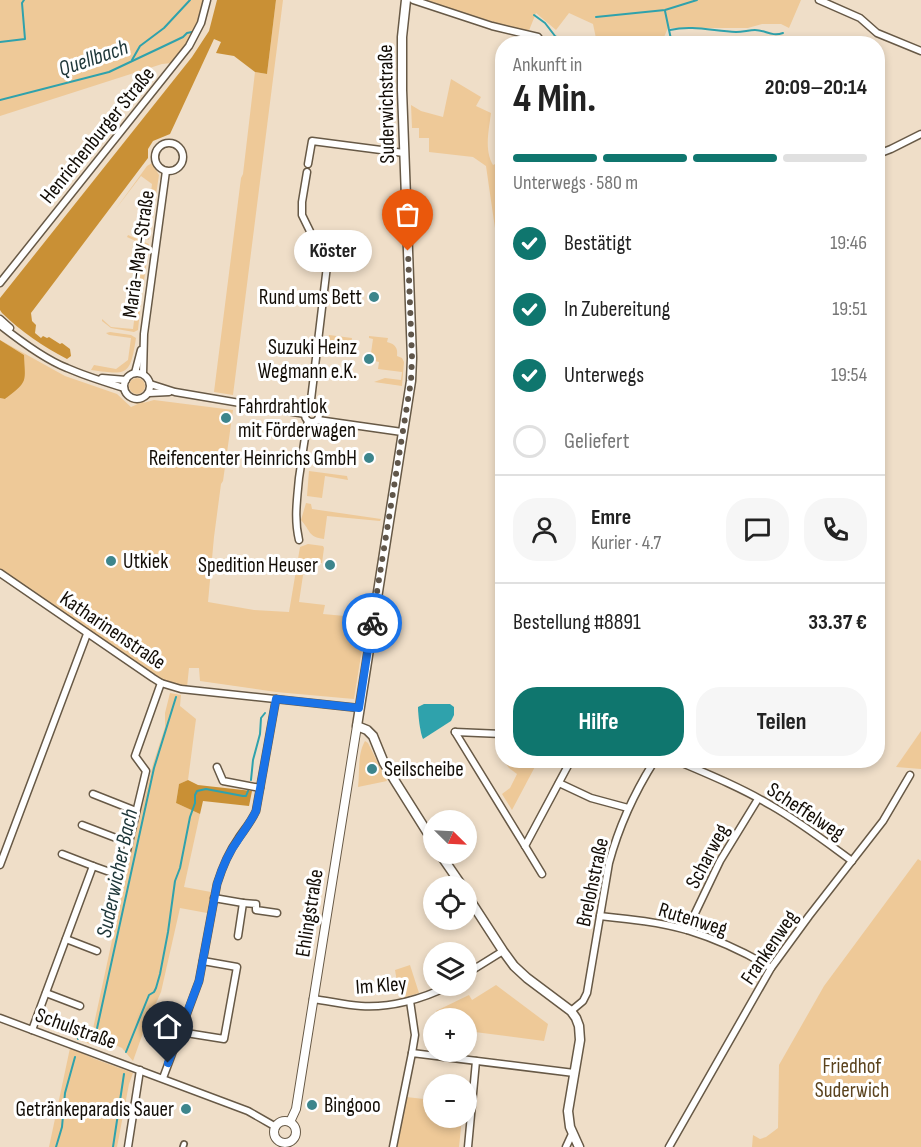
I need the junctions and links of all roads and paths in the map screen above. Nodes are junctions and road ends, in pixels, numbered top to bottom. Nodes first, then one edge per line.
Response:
1 (207, 0) edge
2 (406, 0) edge
3 (413, 0) edge
4 (819, 0) edge
5 (534, 36) edge
6 (884, 36) edge
7 (885, 36) edge
8 (921, 51) edge
9 (921, 134) edge
10 (885, 151) edge
11 (404, 153) junction
12 (308, 164) dead end
13 (166, 171) junction
14 (306, 172) dead end
15 (0, 283) edge
16 (0, 319) edge
17 (0, 325) edge
18 (143, 341) junction
19 (28, 345) junction
20 (135, 373) junction
21 (143, 374) junction
22 (88, 375) junction
23 (126, 380) junction
24 (150, 384) junction
25 (124, 388) junction
26 (175, 392) junction
27 (149, 393) junction
28 (310, 408) junction
29 (305, 414) junction
30 (318, 420) junction
31 (308, 422) junction
32 (402, 432) junction
33 (298, 540) dead end
34 (0, 573) edge
35 (87, 634) junction
36 (161, 683) junction
37 (276, 699) junction
38 (359, 708) junction
39 (357, 726) junction
40 (495, 734) edge
41 (217, 767) dead end
42 (567, 768) edge
43 (650, 768) edge
44 (694, 768) edge
45 (910, 775) dead end
46 (559, 783) junction
47 (260, 788) junction
48 (93, 794) dead end
49 (758, 799) junction
50 (628, 808) junction
51 (136, 811) junction
52 (82, 825) dead end
53 (423, 826) edge
54 (129, 843) junction
55 (525, 846) junction
56 (62, 854) dead end
57 (852, 861) junction
58 (0, 866) edge
59 (93, 866) junction
60 (542, 874) dead end
61 (214, 898) junction
62 (243, 903) junction
63 (477, 911) edge
64 (277, 913) dead end
65 (600, 916) junction
66 (687, 930) junction
67 (238, 936) dead end
68 (66, 939) junction
69 (96, 951) dead end
70 (503, 951) junction
71 (203, 961) junction
72 (477, 967) edge
73 (771, 968) junction
74 (46, 993) junction
75 (423, 996) edge
76 (313, 999) junction
77 (410, 1001) junction
78 (80, 1006) dead end
79 (571, 1011) junction
80 (0, 1018) edge
81 (32, 1030) junction
82 (180, 1032) junction
83 (412, 1053) junction
84 (423, 1054) edge
85 (477, 1061) edge
86 (476, 1062) edge
87 (140, 1070) junction
88 (574, 1073) junction
89 (163, 1078) junction
90 (290, 1122) junction
91 (276, 1127) junction
92 (572, 1134) junction
93 (287, 1145) edge
94 (128, 1147) edge
95 (393, 1147) edge
96 (468, 1147) edge
97 (566, 1147) edge
98 (579, 1147) edge
99 (669, 1147) edge

1 - 15 street, Henrichenburger Straße
2 - 11 main road, Suderwichstraße
3 - 5 street
4 - 6 street
7 - 8 street
9 - 10 street
11 - 12 street
11 - 32 main road, Suderwichstraße
13 - 13 street
13 - 18 street, Maria-May-Straße
14 - 28 street
16 - 19 street
17 - 19 street
18 - 20 street, Maria-May-Straße
18 - 21 street, Maria-May-Straße
19 - 22 street
20 - 21 street
20 - 23 street
21 - 24 street
22 - 23 street
22 - 25 street
23 - 25 street
24 - 26 street
24 - 27 street
25 - 27 street
26 - 27 street
26 - 29 street
28 - 29 street
28 - 30 street
29 - 31 street
30 - 31 street
30 - 32 street
31 - 33 street
32 - 38 main road, Suderwichstraße
34 - 35 street, Katharinenstraße
35 - 36 street, Katharinenstraße
35 - 58 street
36 - 37 street, Katharinenstraße
36 - 51 street
37 - 38 street, Katharinenstraße
37 - 47 street
38 - 39 main road, Ehlingstraße
39 - 53 main road
39 - 76 street, Ehlingstraße
40 - 55 street
41 - 47 street
42 - 46 street
43 - 50 street, Brelohstraße
44 - 49 street, Scheffelweg
45 - 57 street, Frankenweg
46 - 50 street
46 - 55 street
47 - 61 street
48 - 51 street
49 - 57 street, Scheffelweg
49 - 66 street, Scharweg
50 - 65 street, Brelohstraße
51 - 54 street
52 - 54 street
54 - 59 street
55 - 60 street
56 - 59 street
57 - 73 street, Frankenweg
59 - 68 street
61 - 62 street
61 - 71 street
62 - 64 street
62 - 67 street
63 - 70 main road
65 - 66 street, Rutenweg
65 - 79 street, Brelohstraße
66 - 73 street, Rutenweg
68 - 69 street
68 - 74 street
70 - 72 street
70 - 79 main road
71 - 82 street
71 - 82 street
73 - 99 street, Frankenweg
74 - 78 street
74 - 81 street
75 - 77 street, Im Kley
76 - 77 street, Im Kley
76 - 90 street, Ehlingstraße
77 - 83 street
79 - 88 main road
80 - 81 street, Schulstraße
81 - 87 street, Schulstraße
82 - 89 street
83 - 84 street
83 - 95 street
85 - 88 street
86 - 96 street
87 - 89 street, Schulstraße
87 - 94 street
88 - 92 main road
89 - 91 street, Schulstraße
90 - 91 street
90 - 93 street, Ehlingstraße
91 - 93 street, Ehlingstraße
92 - 97 street
92 - 98 main road

